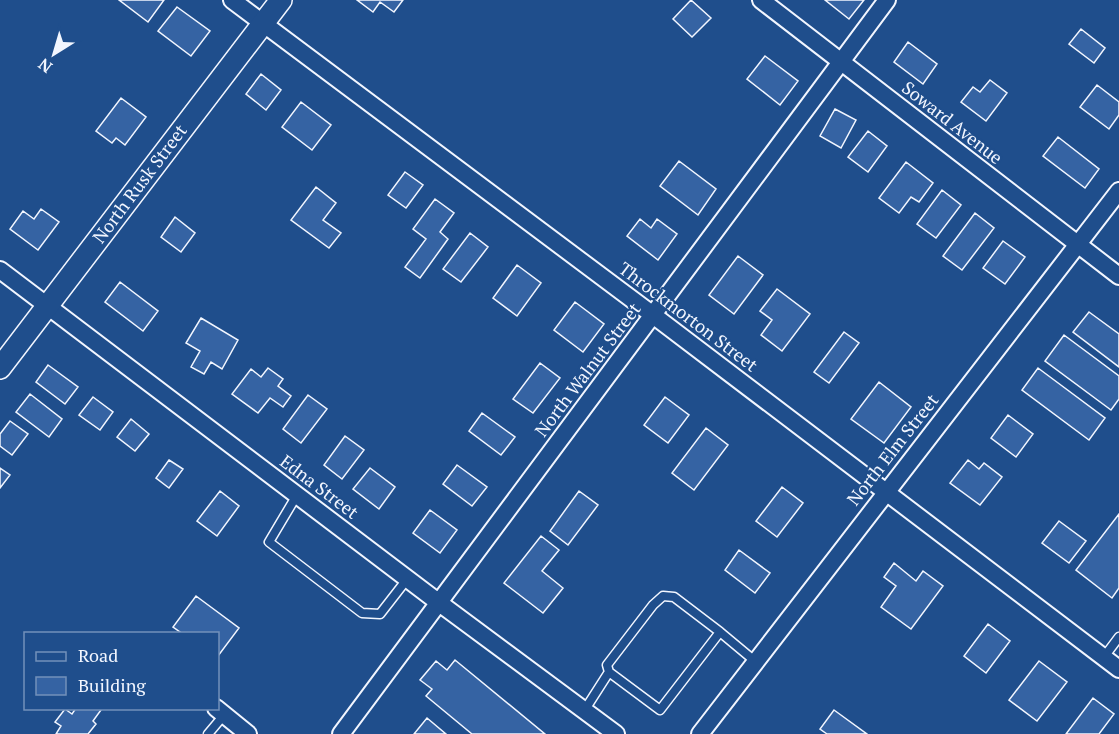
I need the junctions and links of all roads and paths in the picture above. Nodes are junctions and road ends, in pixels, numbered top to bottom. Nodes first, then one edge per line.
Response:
1 (232, 0) edge
2 (281, 0) edge
3 (761, 0) edge
4 (887, 0) edge
5 (262, 24) junction
6 (841, 61) junction
7 (1119, 191) edge
8 (1078, 245) junction
9 (0, 270) edge
10 (1119, 276) edge
11 (47, 305) junction
12 (653, 315) junction
13 (0, 368) edge
14 (886, 491) junction
15 (297, 495) junction
16 (408, 578) junction
17 (438, 602) junction
18 (720, 632) junction
19 (1119, 637) edge
20 (1104, 657) junction
21 (756, 662) junction
22 (1119, 669) edge
23 (609, 672) junction
24 (584, 711) junction
25 (220, 712) edge
26 (208, 734) edge
27 (248, 734) edge
28 (341, 734) edge
29 (616, 734) edge
30 (700, 734) edge

1 - 5 street, Throckmorton Street
2 - 5 street, North Rusk Street
3 - 6 street, Soward Avenue
4 - 6 street, North Walnut Street
5 - 11 street, North Rusk Street
5 - 12 street, Throckmorton Street
6 - 8 street, Soward Avenue
6 - 12 street, North Walnut Street
7 - 8 street, North Elm Street
8 - 10 street, Soward Avenue
8 - 14 street, North Elm Street
9 - 11 street, Edna Street
11 - 13 street, North Rusk Street
11 - 15 street, Edna Street
12 - 14 street, Throckmorton Street
12 - 17 street, North Walnut Street
14 - 20 street, Throckmorton Street
14 - 21 street, North Elm Street
15 - 16 street, Edna Street
15 - 16 lane
16 - 17 street, Edna Street
17 - 24 street, Edna Street
17 - 28 street, North Walnut Street
18 - 21 lane
18 - 23 lane
18 - 23 lane
19 - 20 lane
20 - 22 street, Throckmorton Street
21 - 30 street, North Elm Street
23 - 24 lane
24 - 29 street, Edna Street
25 - 26 lane
25 - 27 street

